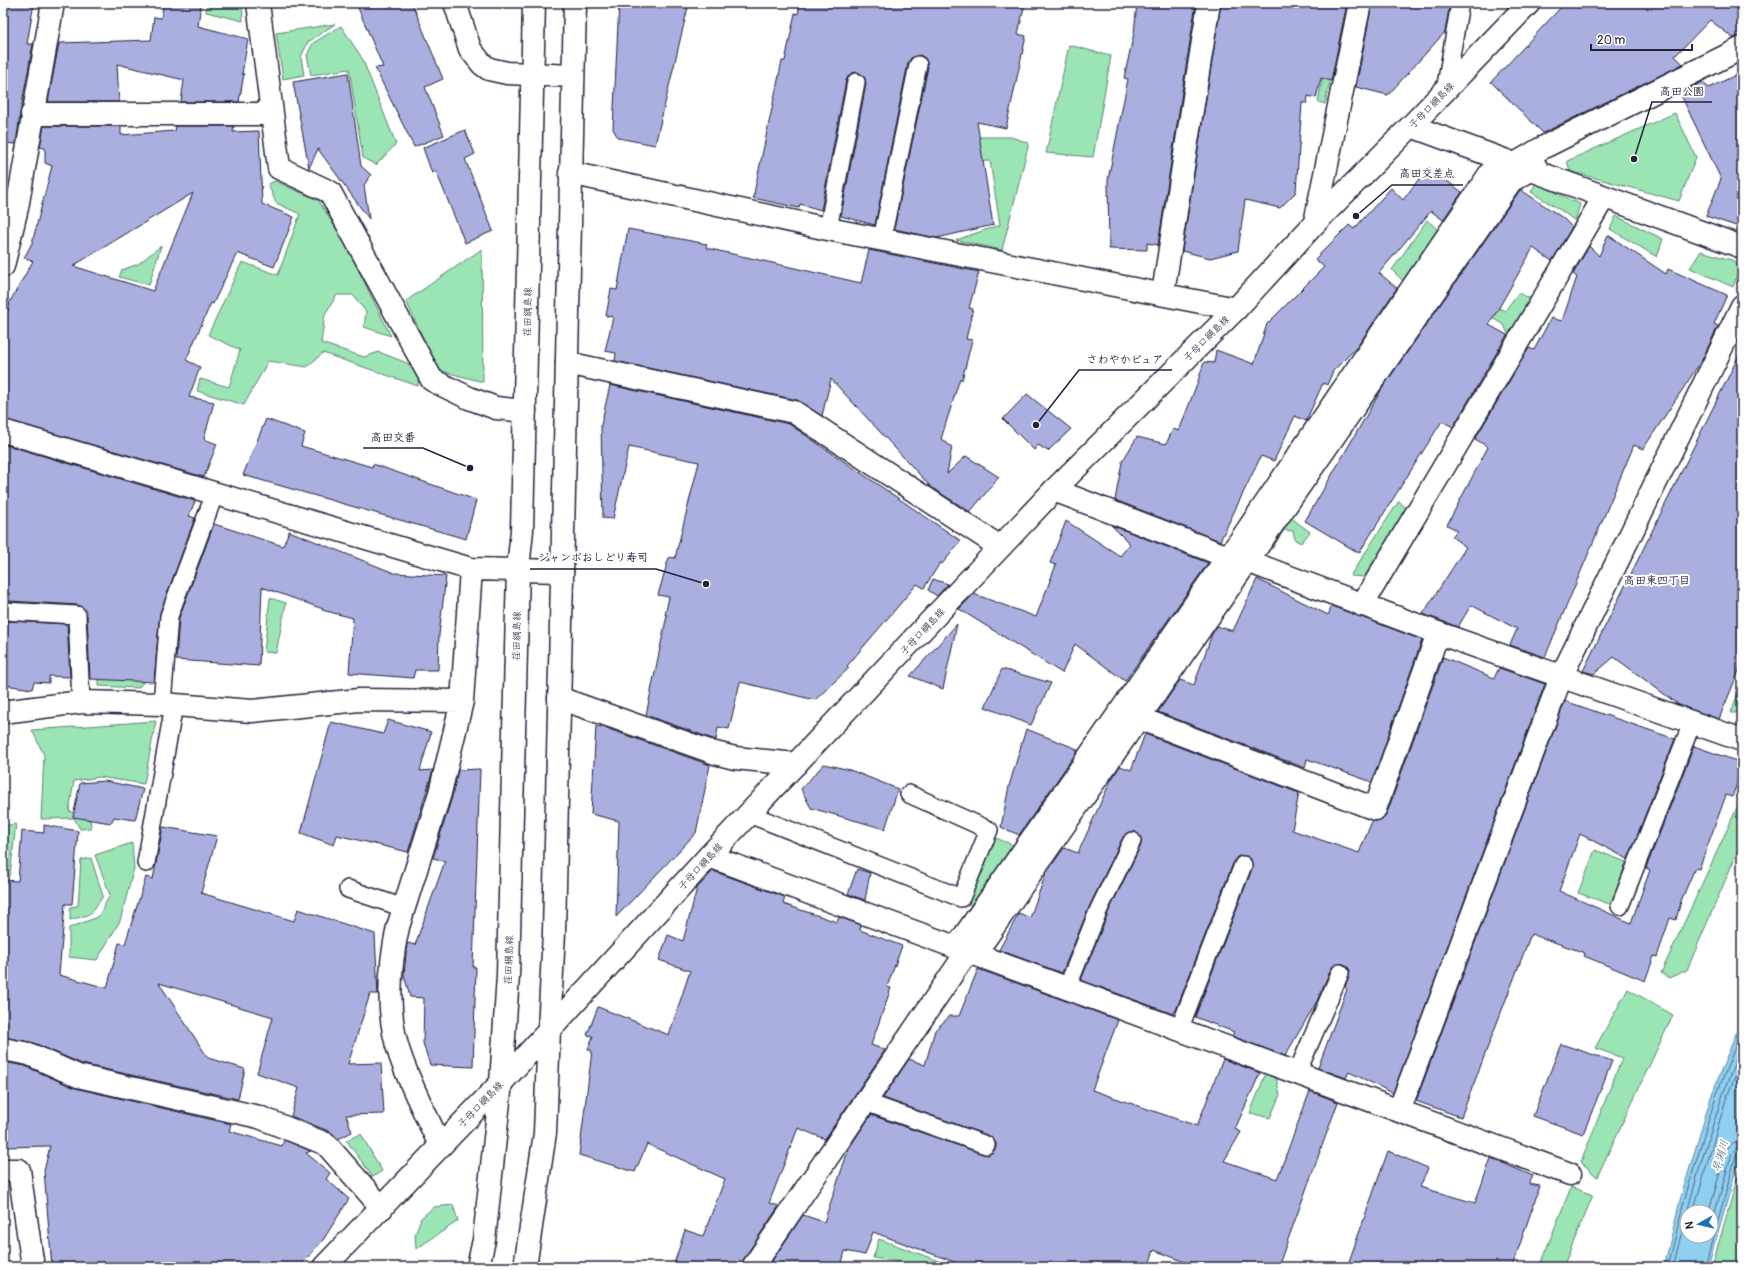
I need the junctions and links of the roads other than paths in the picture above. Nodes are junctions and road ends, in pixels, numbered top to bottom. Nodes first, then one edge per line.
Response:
1 (53, 3) edge
2 (258, 3) edge
3 (455, 3) edge
4 (534, 3) edge
5 (574, 3) edge
6 (1209, 3) edge
7 (1360, 3) edge
8 (1460, 3) edge
9 (1529, 3) edge
10 (1742, 48) edge
11 (1742, 63) edge
12 (918, 65) dead end
13 (531, 75) junction
14 (573, 76) junction
15 (856, 82) dead end
16 (1445, 91) junction
17 (32, 114) junction
18 (272, 114) junction
19 (1411, 126) junction
20 (1523, 167) junction
21 (570, 173) junction
22 (1604, 197) junction
23 (1315, 223) junction
24 (828, 229) junction
25 (882, 239) junction
26 (1742, 248) edge
27 (3, 266) edge
28 (1163, 293) junction
29 (1742, 306) edge
30 (1236, 309) junction
31 (567, 363) junction
32 (525, 411) junction
33 (3, 431) edge
34 (1054, 490) junction
35 (215, 493) junction
36 (1000, 547) junction
37 (1237, 559) junction
38 (471, 569) junction
39 (518, 569) junction
40 (562, 571) junction
41 (1362, 606) junction
42 (3, 611) edge
43 (1438, 633) junction
44 (1561, 677) junction
45 (559, 698) junction
46 (462, 701) junction
47 (81, 702) junction
48 (168, 705) junction
49 (3, 712) edge
50 (1139, 718) junction
51 (1692, 723) junction
52 (1742, 740) edge
53 (796, 764) junction
54 (909, 794) dead end
55 (749, 814) junction
56 (1132, 841) dead end
57 (709, 856) junction
58 (146, 863) dead end
59 (1243, 865) dead end
60 (348, 889) dead end
61 (1620, 906) dead end
62 (404, 908) junction
63 (966, 951) junction
64 (1340, 973) dead end
65 (1067, 988) junction
66 (549, 1030) junction
67 (1179, 1030) junction
68 (3, 1049) edge
69 (1297, 1073) junction
70 (501, 1083) junction
71 (865, 1102) junction
72 (1399, 1111) junction
73 (440, 1145) junction
74 (986, 1145) dead end
75 (3, 1170) edge
76 (1570, 1174) dead end
77 (382, 1208) junction
78 (34, 1267) edge
79 (324, 1267) edge
80 (478, 1267) edge
81 (525, 1267) edge
82 (753, 1267) edge

1 - 17 street
2 - 18 street
3 - 13 street
4 - 13 street, 荏田綱島線
5 - 14 street
6 - 28 street
7 - 23 street
8 - 16 lane
9 - 16 street, 子母口綱島線
10 - 20 street
11 - 20 street
12 - 25 lane
13 - 14 street
13 - 32 street, 荏田綱島線
14 - 21 street
15 - 24 lane
16 - 19 street, 子母口綱島線
17 - 18 street
17 - 27 street
18 - 32 street
19 - 20 street
19 - 23 street, 子母口綱島線
20 - 22 street
20 - 37 street
21 - 24 street
21 - 31 street
22 - 26 street
22 - 41 street
23 - 30 street, 子母口綱島線
24 - 25 street
25 - 28 street
28 - 30 street
29 - 44 street
30 - 34 street, 子母口綱島線
31 - 36 street
31 - 40 street
32 - 39 street, 荏田綱島線
33 - 35 street
34 - 36 street, 子母口綱島線
34 - 37 street
35 - 38 street
35 - 48 lane
36 - 53 street, 子母口綱島線
37 - 41 street
37 - 50 street
37 - 63 street
38 - 39 street
38 - 46 street
39 - 40 street
39 - 70 street, 荏田綱島線
40 - 45 street
41 - 43 street
42 - 47 lane
43 - 44 street
43 - 50 street
44 - 51 street
44 - 72 street
45 - 53 street
45 - 66 street
46 - 48 street
46 - 62 street
47 - 48 street
47 - 49 street
48 - 58 lane
50 - 63 street
51 - 52 street
51 - 61 lane
53 - 55 street, 子母口綱島線
54 - 55 lane
55 - 57 street, 子母口綱島線
56 - 65 lane
57 - 63 street
57 - 66 street, 子母口綱島線
59 - 67 lane
60 - 62 lane
62 - 73 street
63 - 65 street
63 - 71 street
64 - 69 lane
65 - 67 street
66 - 70 street, 子母口綱島線
66 - 81 street
67 - 69 street
68 - 77 street
69 - 72 street
70 - 73 street, 子母口綱島線
70 - 80 street, 荏田綱島線
71 - 74 lane
71 - 82 street
72 - 76 street
73 - 77 street, 子母口綱島線
75 - 78 street
77 - 79 street, 子母口綱島線

